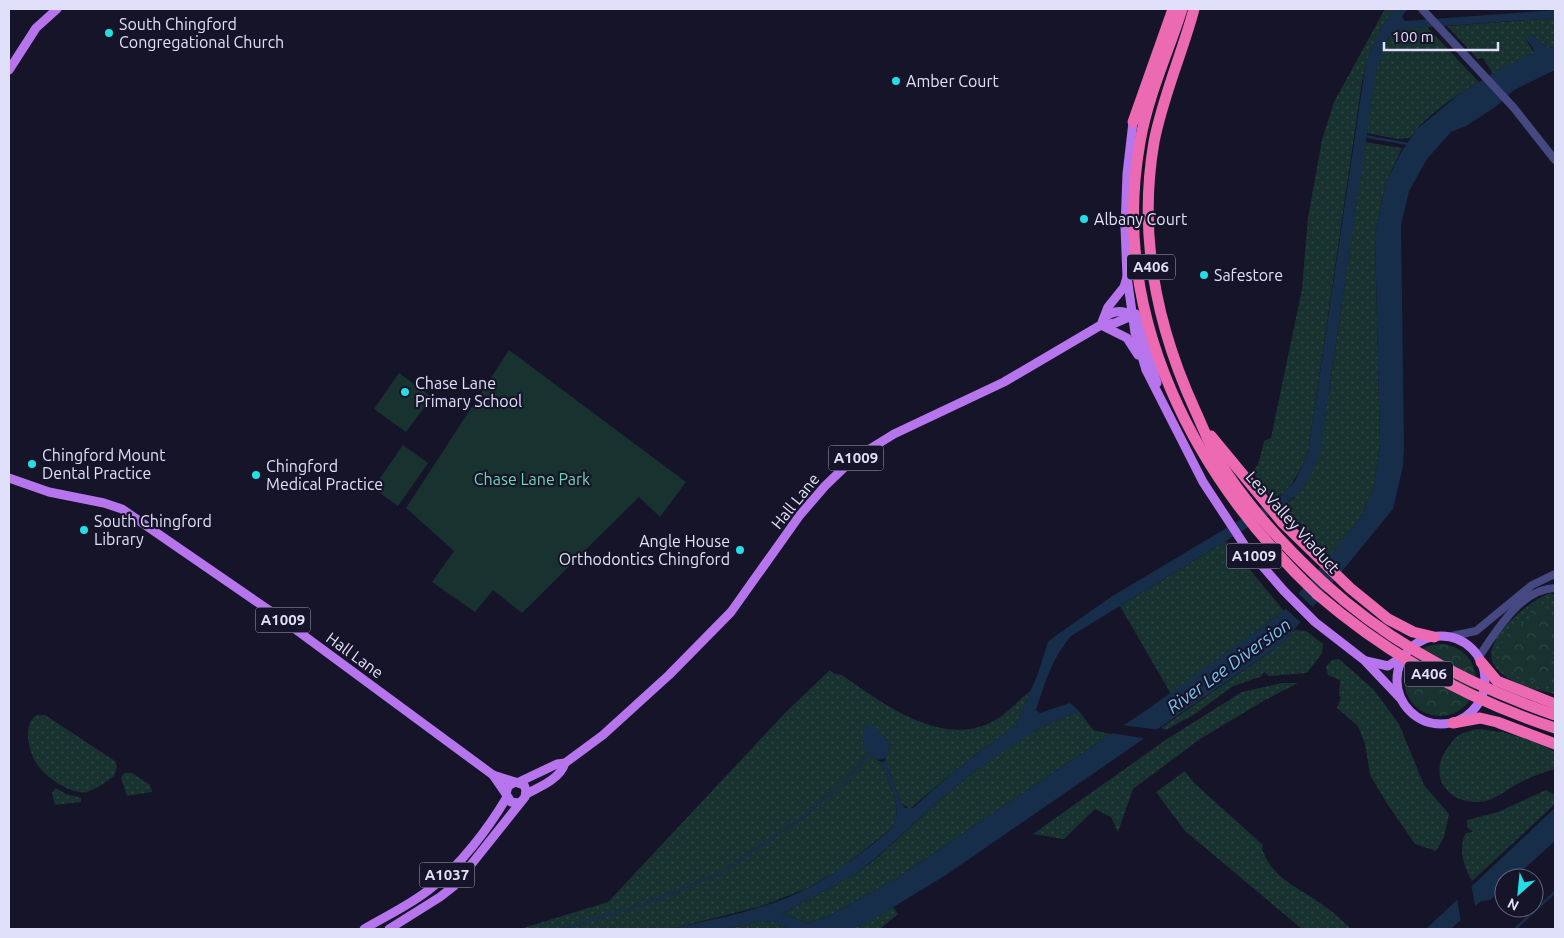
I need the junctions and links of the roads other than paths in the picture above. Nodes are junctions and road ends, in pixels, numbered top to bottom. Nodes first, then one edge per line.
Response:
1 (57, 9) edge
2 (1174, 9) edge
3 (1182, 9) edge
4 (1422, 9) edge
5 (1194, 11) edge
6 (9, 70) edge
7 (1133, 122) joint
8 (1555, 160) edge
9 (1128, 262) junction
10 (1127, 277) junction
11 (1135, 315) junction
12 (1103, 322) junction
13 (1146, 370) junction
14 (1164, 406) junction
15 (1223, 457) junction
16 (9, 478) edge
17 (1555, 574) edge
18 (1555, 588) edge
19 (1434, 637) junction
20 (1447, 637) junction
21 (1405, 655) junction
22 (1364, 660) junction
23 (1480, 660) junction
24 (1400, 698) junction
25 (1555, 704) edge
26 (1555, 715) edge
27 (1453, 723) junction
28 (1555, 728) edge
29 (1555, 744) edge
30 (565, 764) junction
31 (493, 775) junction
32 (517, 782) junction
33 (526, 794) junction
34 (507, 795) junction
35 (519, 803) junction
36 (364, 929) edge
37 (388, 929) edge

1 - 6 main road
2 - 7 highway
3 - 28 highway, Lea Valley Viaduct / A406, bridge
4 - 8 street
5 - 15 highway, A406
7 - 9 main road
9 - 10 main road
9 - 11 main road
10 - 11 main road
10 - 12 main road, A1009
11 - 12 main road, Hall Lane / A1009
11 - 13 main road
11 - 14 main road, A1009
12 - 13 main road, A1009
12 - 30 main road, Hall Lane / A1009
13 - 14 main road, A1009
14 - 22 main road, A1009
15 - 19 highway, A406
15 - 26 highway, Lea Valley Viaduct / A406, bridge
16 - 31 main road, Hall Lane / A1009
17 - 20 street
18 - 23 street
19 - 20 main road
19 - 21 main road
20 - 23 main road
21 - 22 main road, A1009
21 - 24 main road
22 - 24 main road, A1009
23 - 25 highway
23 - 27 main road
24 - 27 main road
27 - 29 highway
30 - 32 main road, Hall Lane / A1009
30 - 33 main road, Hall Lane / A1009
31 - 32 main road, Hall Lane / A1009
31 - 34 main road, Hall Lane / A1009
32 - 33 main road
32 - 34 main road
33 - 35 main road
34 - 35 main road
34 - 36 main road, A1037
35 - 37 main road, A1037

